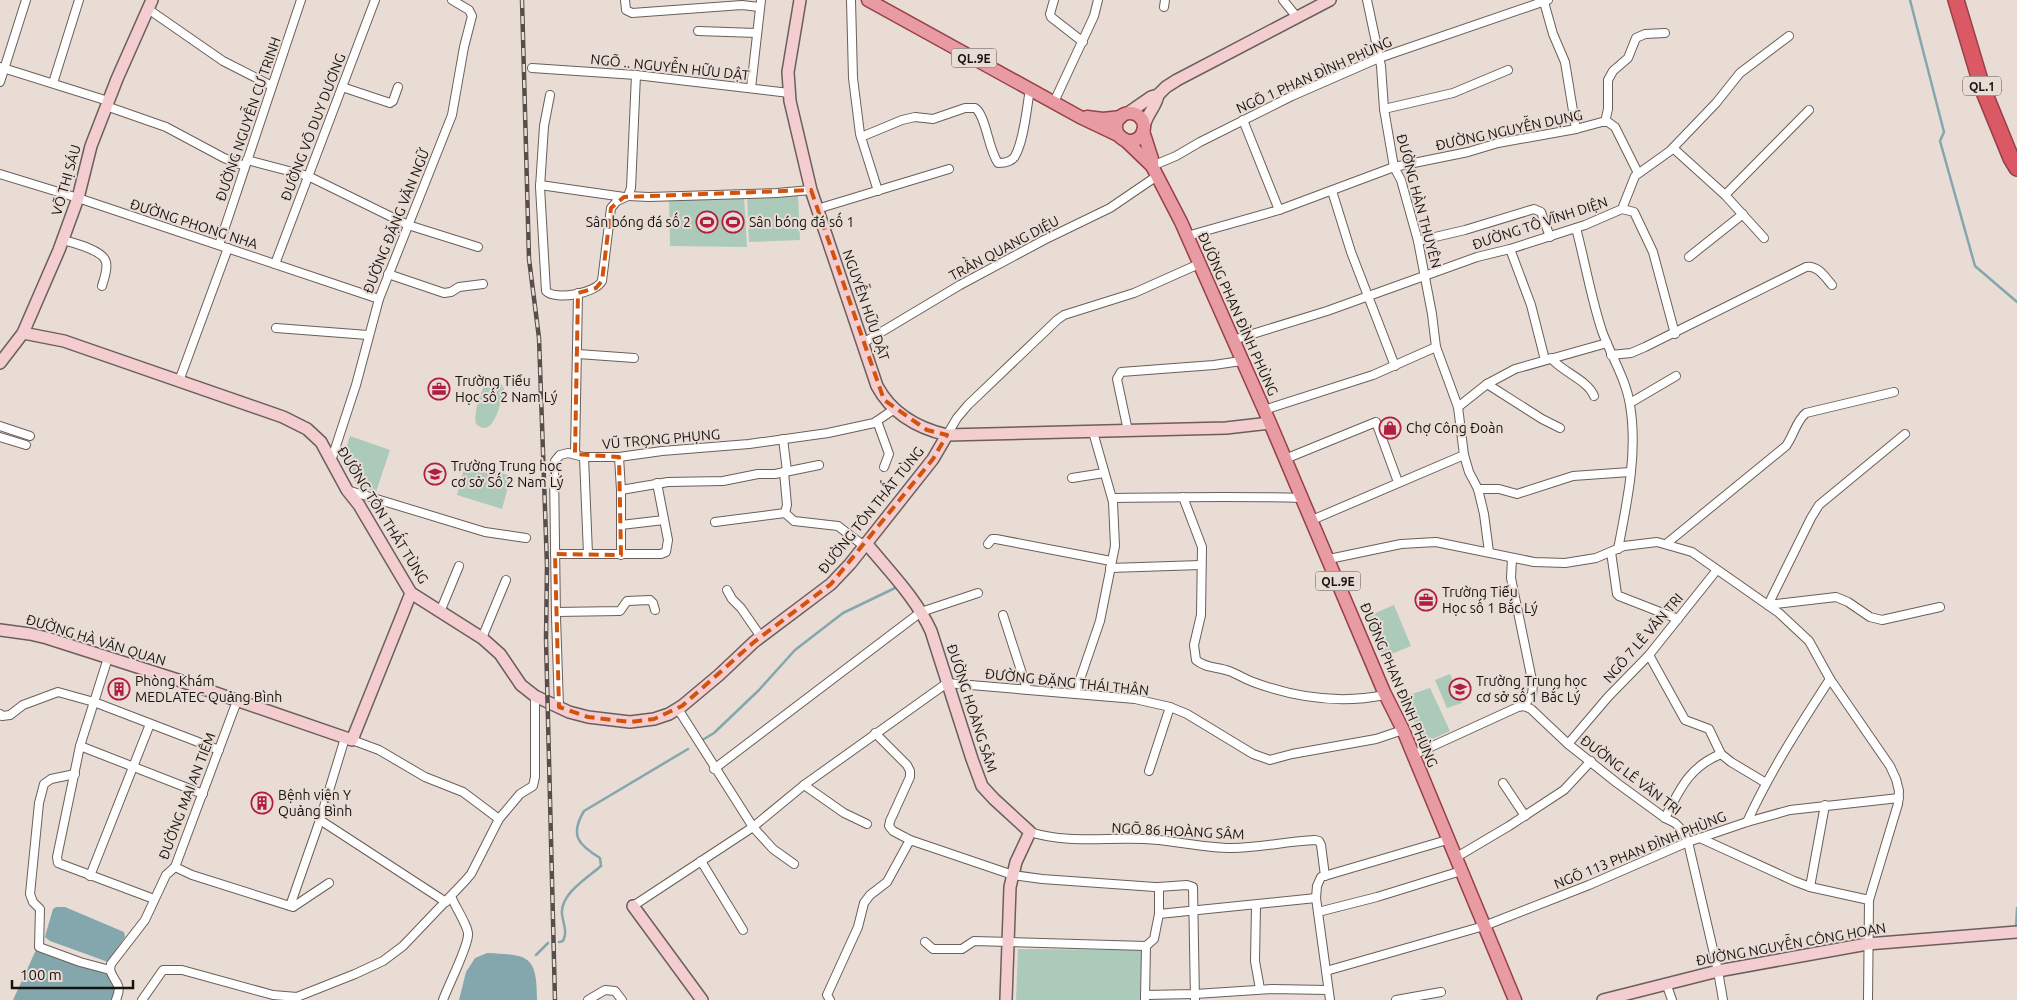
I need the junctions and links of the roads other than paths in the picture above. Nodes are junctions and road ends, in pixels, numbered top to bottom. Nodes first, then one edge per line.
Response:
1 (26, 0) edge
2 (79, 0) edge
3 (301, 0) edge
4 (375, 0) edge
5 (452, 0) edge
6 (625, 0) edge
7 (800, 0) edge
8 (851, 0) edge
9 (868, 0) edge
10 (1054, 0) edge
11 (1098, 0) edge
12 (1283, 0) edge
13 (1367, 0) edge
14 (1956, 0) edge
15 (1326, 1) edge
16 (1546, 1) edge
17 (760, 4) edge
18 (150, 5) edge
19 (1296, 16) junction
20 (698, 31) dead end
21 (756, 33) junction
22 (1665, 33) dead end
23 (1788, 36) dead end
24 (1083, 42) junction
25 (1379, 58) junction
26 (2, 67) edge
27 (532, 68) dead end
28 (1508, 70) dead end
29 (636, 75) junction
30 (0, 82) edge
31 (53, 83) junction
32 (272, 86) junction
33 (342, 86) junction
34 (398, 87) dead end
35 (751, 88) junction
36 (1030, 89) junction
37 (789, 93) junction
38 (550, 95) dead end
39 (1158, 96) junction
40 (1054, 102) junction
41 (107, 104) junction
42 (1384, 109) junction
43 (1809, 110) dead end
44 (1124, 115) junction
45 (1080, 117) junction
46 (1242, 120) junction
47 (1605, 122) junction
48 (1144, 129) junction
49 (1576, 129) junction
50 (861, 137) junction
51 (1122, 137) junction
52 (1673, 148) junction
53 (246, 163) junction
54 (1394, 167) junction
55 (2017, 168) edge
56 (949, 169) dead end
57 (1154, 171) junction
58 (0, 174) edge
59 (1638, 174) junction
60 (308, 176) junction
61 (540, 185) junction
62 (811, 190) junction
63 (878, 191) junction
64 (1332, 192) junction
65 (1725, 195) junction
66 (626, 196) junction
67 (78, 198) junction
68 (817, 209) junction
69 (1622, 209) junction
70 (1279, 210) junction
71 (1743, 214) junction
72 (408, 224) junction
73 (1576, 228) junction
74 (1187, 236) junction
75 (1550, 236) junction
76 (1764, 238) dead end
77 (63, 240) junction
78 (1418, 240) junction
79 (219, 246) junction
80 (478, 247) dead end
81 (228, 248) junction
82 (1510, 249) junction
83 (1689, 257) dead end
84 (275, 264) junction
85 (1199, 264) junction
86 (388, 274) junction
87 (1426, 275) junction
88 (483, 284) dead end
89 (1832, 285) dead end
90 (102, 286) dead end
91 (578, 293) junction
92 (1368, 296) junction
93 (379, 299) junction
94 (276, 328) dead end
95 (23, 333) junction
96 (1675, 334) junction
97 (368, 335) junction
98 (1233, 340) junction
99 (863, 343) junction
100 (1607, 343) junction
101 (1436, 347) junction
102 (578, 354) junction
103 (1611, 355) junction
104 (634, 358) dead end
105 (1548, 359) junction
106 (1241, 361) junction
107 (0, 363) edge
108 (1395, 366) junction
109 (1676, 376) dead end
110 (179, 381) junction
111 (1487, 384) junction
112 (1894, 392) dead end
113 (1594, 396) dead end
114 (1630, 403) junction
115 (1458, 407) junction
116 (893, 410) junction
117 (1264, 410) junction
118 (877, 421) junction
119 (1270, 423) junction
120 (0, 426) edge
121 (1560, 428) dead end
122 (1128, 431) junction
123 (1093, 432) junction
124 (1905, 434) dead end
125 (947, 435) junction
126 (30, 436) dead end
127 (0, 437) edge
128 (783, 439) junction
129 (26, 446) dead end
130 (1464, 455) junction
131 (580, 456) junction
132 (619, 457) junction
133 (1285, 459) junction
134 (331, 461) junction
135 (819, 465) dead end
136 (884, 468) dead end
137 (786, 472) junction
138 (1630, 472) junction
139 (1104, 474) junction
140 (1072, 478) dead end
141 (1398, 482) junction
142 (657, 483) junction
143 (1478, 489) junction
144 (348, 490) junction
145 (621, 490) junction
146 (1183, 497) junction
147 (1302, 498) junction
148 (1113, 502) junction
149 (784, 513) junction
150 (664, 520) junction
151 (1312, 520) junction
152 (715, 522) dead end
153 (621, 525) junction
154 (526, 538) dead end
155 (865, 544) junction
156 (988, 544) dead end
157 (1666, 544) junction
158 (1614, 550) junction
159 (1489, 552) junction
160 (555, 554) junction
161 (588, 554) junction
162 (621, 555) junction
163 (1512, 558) junction
164 (1329, 560) junction
165 (1111, 565) junction
166 (1201, 565) junction
167 (458, 566) dead end
168 (1716, 570) junction
169 (506, 580) dead end
170 (726, 590) dead end
171 (978, 592) dead end
172 (411, 593) junction
173 (1768, 605) junction
174 (1940, 606) dead end
175 (655, 610) dead end
176 (440, 612) junction
177 (556, 612) junction
178 (921, 612) junction
179 (1003, 615) dead end
180 (1678, 619) junction
181 (0, 630) edge
182 (761, 637) junction
183 (482, 638) junction
184 (1648, 655) junction
185 (108, 658) junction
186 (1830, 679) junction
187 (947, 682) junction
188 (1027, 689) junction
189 (1075, 694) junction
190 (1386, 695) junction
191 (536, 696) junction
192 (237, 701) junction
193 (94, 702) junction
194 (1524, 706) junction
195 (559, 707) junction
196 (1170, 707) junction
197 (678, 709) junction
198 (0, 714) edge
199 (150, 724) junction
200 (1403, 730) junction
201 (875, 733) junction
202 (348, 739) junction
203 (1568, 744) junction
204 (80, 746) junction
205 (219, 750) junction
206 (1721, 754) junction
207 (1413, 756) junction
208 (1591, 761) junction
209 (134, 767) junction
210 (714, 769) junction
211 (1149, 771) dead end
212 (75, 774) junction
213 (1503, 783) dead end
214 (1766, 783) junction
215 (804, 785) junction
216 (203, 794) junction
217 (1898, 798) junction
218 (1825, 805) junction
219 (1525, 816) junction
220 (1664, 818) junction
221 (499, 819) junction
222 (320, 820) junction
223 (1747, 822) junction
224 (867, 824) dead end
225 (753, 827) junction
226 (1030, 832) junction
227 (1700, 838) junction
228 (910, 840) junction
229 (1447, 840) junction
230 (1688, 842) junction
231 (1455, 858) junction
232 (701, 861) junction
233 (794, 864) dead end
234 (175, 867) junction
235 (1461, 871) junction
236 (1013, 875) junction
237 (90, 876) junction
238 (1325, 876) junction
239 (329, 882) dead end
240 (1158, 887) junction
241 (1810, 887) junction
242 (1316, 898) junction
243 (154, 899) junction
244 (448, 899) junction
245 (1869, 900) junction
246 (1256, 905) junction
247 (290, 906) junction
248 (633, 906) joint
249 (1195, 911) junction
250 (1318, 912) junction
251 (1159, 914) junction
252 (1484, 926) junction
253 (743, 930) dead end
254 (2013, 932) edge
255 (925, 942) dead end
256 (1009, 943) junction
257 (1867, 944) junction
258 (1146, 946) junction
259 (110, 970) junction
260 (1718, 971) junction
261 (1326, 972) junction
262 (1666, 983) junction
263 (1260, 989) junction
264 (1328, 990) junction
265 (1442, 992) dead end
266 (1195, 997) edge
267 (829, 998) edge
268 (1145, 998) edge
269 (116, 1000) edge
270 (142, 1000) edge
271 (442, 1000) edge
272 (588, 1000) edge
273 (622, 1000) edge
274 (702, 1000) edge
275 (1006, 1000) edge
276 (1330, 1000) edge
277 (1396, 1000) edge
278 (1515, 1000) edge
279 (1603, 1000) edge
280 (1672, 1000) edge
281 (1723, 1000) edge
282 (1868, 1000) edge

1 - 26 street
2 - 31 street
3 - 32 street, ĐƯỜNG NGUYỄN CƯ TRINH
4 - 33 street, ĐƯỜNG VÕ DUY DƯƠNG
5 - 72 street, ĐƯỜNG ĐẶNG VĂN NGỮ
6 - 17 street
7 - 37 street, NGUYỄN HỮU DẬT
8 - 50 street
9 - 36 main road, QL.9E
10 - 24 street
11 - 24 street
12 - 19 street
13 - 25 street, ĐƯỜNG HÀN THUYÊN
14 - 55 highway, QL.1
15 - 19 street
16 - 25 street, NGÕ 1 PHAN ĐÌNH PHÙNG
16 - 49 street
17 - 21 street
18 - 32 street
18 - 41 street, VÕ THỊ SÁU
19 - 39 street
20 - 21 street
21 - 35 street
22 - 47 street
23 - 52 street, ĐƯỜNG TÔ VĨNH DIỆN
24 - 40 street
25 - 42 street, ĐƯỜNG HÀN THUYÊN
25 - 46 street, NGÕ 1 PHAN ĐÌNH PHÙNG
26 - 30 street
26 - 31 street
27 - 29 street, NGÕ .. NGUYỄN HỮU DẬT
28 - 42 street
29 - 35 street, NGÕ .. NGUYỄN HỮU DẬT
29 - 66 street
31 - 41 street
32 - 53 street, ĐƯỜNG NGUYỄN CƯ TRINH
33 - 34 street
33 - 60 street, ĐƯỜNG VÕ DUY DƯƠNG
35 - 37 street, NGÕ .. NGUYỄN HỮU DẬT
36 - 40 main road, QL.9E
36 - 50 street
37 - 62 street, NGUYỄN HỮU DẬT
38 - 61 street
39 - 44 street
39 - 48 street
40 - 45 main road, QL.9E
41 - 53 street
41 - 67 street, VÕ THỊ SÁU
42 - 54 street, ĐƯỜNG HÀN THUYÊN
43 - 65 street
44 - 45 main road, QL.9E
44 - 48 main road
44 - 51 main road
45 - 51 main road, QL.9E
46 - 57 street, NGÕ 1 PHAN ĐÌNH PHÙNG
46 - 70 street
47 - 49 street, ĐƯỜNG NGUYỄN DỤNG
47 - 59 street
48 - 51 main road
48 - 57 main road, ĐƯỜNG PHAN ĐÌNH PHÙNG / QL.9E
49 - 54 street, ĐƯỜNG NGUYỄN DỤNG
50 - 63 street
51 - 57 main road, ĐƯỜNG PHAN ĐÌNH PHÙNG / QL.9E
52 - 59 street, ĐƯỜNG TÔ VĨNH DIỆN
52 - 65 street
53 - 60 street
53 - 79 street, ĐƯỜNG NGUYỄN CƯ TRINH
54 - 64 street, ĐƯỜNG NGUYỄN DỤNG
54 - 78 street, ĐƯỜNG HÀN THUYÊN
56 - 63 street
57 - 74 main road, ĐƯỜNG PHAN ĐÌNH PHÙNG / QL.9E
57 - 99 street, TRẦN QUANG DIỆU
58 - 67 street, ĐƯỜNG PHONG NHA
59 - 69 street, ĐƯỜNG TÔ VĨNH DIỆN
60 - 72 street
60 - 84 street, ĐƯỜNG VÕ DUY DƯƠNG
61 - 66 street
61 - 91 street
62 - 66 street
62 - 68 street, NGUYỄN HỮU DẬT
63 - 68 street
64 - 70 street, ĐƯỜNG NGUYỄN DỤNG
64 - 92 street
65 - 71 street
66 - 91 street
67 - 77 street, VÕ THỊ SÁU
67 - 79 street, ĐƯỜNG PHONG NHA
68 - 99 street, NGUYỄN HỮU DẬT
69 - 73 street, ĐƯỜNG TÔ VĨNH DIỆN
69 - 96 street
70 - 74 street, ĐƯỜNG NGUYỄN DỤNG
71 - 76 street
71 - 83 street
72 - 80 street
72 - 86 street, ĐƯỜNG ĐẶNG VĂN NGỮ
73 - 75 street, ĐƯỜNG TÔ VĨNH DIỆN
73 - 100 street
74 - 85 main road, ĐƯỜNG PHAN ĐÌNH PHÙNG / QL.9E
75 - 78 street
75 - 82 street, ĐƯỜNG TÔ VĨNH DIỆN
77 - 90 street
77 - 95 street, VÕ THỊ SÁU
78 - 87 street, ĐƯỜNG HÀN THUYÊN
79 - 81 street, ĐƯỜNG PHONG NHA
81 - 84 street, ĐƯỜNG PHONG NHA
81 - 110 street
82 - 87 street, ĐƯỜNG TÔ VĨNH DIỆN
82 - 105 street
84 - 93 street, ĐƯỜNG PHONG NHA
85 - 98 main road, ĐƯỜNG PHAN ĐÌNH PHÙNG / QL.9E
85 - 125 street
86 - 88 street
86 - 93 street, ĐƯỜNG ĐẶNG VĂN NGỮ
87 - 92 street, ĐƯỜNG TÔ VĨNH DIỆN
87 - 101 street, ĐƯỜNG HÀN THUYÊN
89 - 96 street
91 - 102 street
92 - 98 street, ĐƯỜNG TÔ VĨNH DIỆN
92 - 108 street
93 - 97 street, ĐƯỜNG ĐẶNG VĂN NGỮ
94 - 97 street
95 - 107 street, VÕ THỊ SÁU
95 - 110 street, ĐƯỜNG TÔN THẤT TÙNG
96 - 103 street
97 - 134 street, ĐƯỜNG ĐẶNG VĂN NGỮ
98 - 106 main road, ĐƯỜNG PHAN ĐÌNH PHÙNG / QL.9E
99 - 116 street, NGUYỄN HỮU DẬT
100 - 103 street
100 - 105 street
101 - 108 street
101 - 115 street, ĐƯỜNG HÀN THUYÊN
102 - 104 street
102 - 131 street
103 - 114 street
105 - 111 street
105 - 113 street
106 - 117 main road, ĐƯỜNG PHAN ĐÌNH PHÙNG / QL.9E
106 - 122 street
108 - 117 street
109 - 114 street
110 - 134 street, ĐƯỜNG TÔN THẤT TÙNG
111 - 115 street
111 - 121 street
112 - 157 street
114 - 138 street
115 - 130 street, ĐƯỜNG HÀN THUYÊN
116 - 118 street, VŨ TRỌNG PHỤNG
116 - 125 street, NGUYỄN HỮU DẬT
117 - 119 main road, ĐƯỜNG PHAN ĐÌNH PHÙNG / QL.9E
118 - 128 street, VŨ TRỌNG PHỤNG
118 - 136 street
119 - 122 street
119 - 133 main road, ĐƯỜNG PHAN ĐÌNH PHÙNG / QL.9E
120 - 126 street
122 - 123 street
123 - 125 street
123 - 139 street
124 - 173 street
125 - 155 street, ĐƯỜNG TÔN THẤT TÙNG
127 - 129 street
128 - 132 street, VŨ TRỌNG PHỤNG
128 - 137 street
130 - 141 street
130 - 143 street, ĐƯỜNG HÀN THUYÊN
131 - 132 street, VŨ TRỌNG PHỤNG
131 - 160 street, VŨ TRỌNG PHỤNG
131 - 161 street
132 - 145 street
133 - 141 street
133 - 147 main road, ĐƯỜNG PHAN ĐÌNH PHÙNG / QL.9E
134 - 144 street, ĐƯỜNG TÔN THẤT TÙNG
135 - 137 street
137 - 142 street
137 - 149 street
138 - 143 street
138 - 158 street
139 - 140 street
139 - 148 street
141 - 151 street
142 - 145 street
142 - 150 street
143 - 159 street, ĐƯỜNG HÀN THUYÊN
144 - 154 street
144 - 172 street, ĐƯỜNG TÔN THẤT TÙNG
145 - 153 street
146 - 147 street
146 - 148 street
146 - 166 street
147 - 151 main road, ĐƯỜNG PHAN ĐÌNH PHÙNG / QL.9E
148 - 165 street
149 - 152 street
149 - 155 street
150 - 153 street
150 - 162 street
151 - 164 main road, ĐƯỜNG PHAN ĐÌNH PHÙNG / QL.9E
153 - 162 street
155 - 178 street, ĐƯỜNG HOÀNG SÂM
155 - 182 street, ĐƯỜNG TÔN THẤT TÙNG
156 - 165 street
157 - 158 street
157 - 168 street
158 - 163 street
158 - 180 street
159 - 163 street
159 - 164 street
160 - 161 street
160 - 177 street, VŨ TRỌNG PHỤNG
161 - 162 street
163 - 194 street
164 - 190 main road, ĐƯỜNG PHAN ĐÌNH PHÙNG / QL.9E
165 - 166 street
165 - 189 street
166 - 190 street
167 - 176 street
168 - 173 street
168 - 180 street, NGÕ 7 LÊ VĂN TRI
169 - 183 street
170 - 182 street
171 - 178 street
172 - 176 street, ĐƯỜNG TÔN THẤT TÙNG
172 - 202 street
173 - 174 street
173 - 186 street
175 - 177 street
176 - 183 street, ĐƯỜNG TÔN THẤT TÙNG
177 - 195 street, VŨ TRỌNG PHỤNG
178 - 187 street, ĐƯỜNG HOÀNG SÂM
178 - 210 street
179 - 188 street
180 - 184 street, NGÕ 7 LÊ VĂN TRI
181 - 185 street, ĐƯỜNG HÀ VĂN QUAN
182 - 197 street, ĐƯỜNG TÔN THẤT TÙNG
183 - 191 street, ĐƯỜNG TÔN THẤT TÙNG
184 - 203 street, NGÕ 7 LÊ VĂN TRI
184 - 206 street
185 - 192 street, ĐƯỜNG HÀ VĂN QUAN
185 - 193 street
186 - 214 street
186 - 217 street
187 - 188 street, ĐƯỜNG ĐẶNG THÁI THÂN
187 - 201 street
187 - 226 street, ĐƯỜNG HOÀNG SÂM
188 - 189 street, ĐƯỜNG ĐẶNG THÁI THÂN
189 - 196 street, ĐƯỜNG ĐẶNG THÁI THÂN
190 - 200 main road, ĐƯỜNG PHAN ĐÌNH PHÙNG / QL.9E
191 - 195 street, ĐƯỜNG TÔN THẤT TÙNG
191 - 221 street
192 - 202 street, ĐƯỜNG HÀ VĂN QUAN
192 - 205 street, ĐƯỜNG MAI AN TIÊM
193 - 198 street
193 - 199 street
193 - 204 street
194 - 203 street, ĐƯỜNG LÊ VĂN TRI
194 - 207 street
195 - 197 street, ĐƯỜNG TÔN THẤT TÙNG
196 - 200 street, ĐƯỜNG ĐẶNG THÁI THÂN
196 - 211 street
197 - 210 street
199 - 205 street
199 - 209 street
200 - 207 main road, ĐƯỜNG PHAN ĐÌNH PHÙNG / QL.9E
201 - 215 street
201 - 228 street
202 - 221 street
202 - 222 street
203 - 208 street, ĐƯỜNG LÊ VĂN TRI
204 - 209 street
204 - 212 street
205 - 216 street, ĐƯỜNG MAI AN TIÊM
206 - 214 street
206 - 220 street
207 - 229 main road, ĐƯỜNG PHAN ĐÌNH PHÙNG / QL.9E
208 - 219 street
208 - 220 street, ĐƯỜNG LÊ VĂN TRI
209 - 216 street
209 - 237 street
210 - 225 street
212 - 237 street
212 - 259 street
213 - 219 street
214 - 223 street
215 - 224 street
215 - 225 street
216 - 234 street, ĐƯỜNG MAI AN TIÊM
217 - 218 street, NGÕ 113 PHAN ĐÌNH PHÙNG
217 - 245 street
218 - 223 street, NGÕ 113 PHAN ĐÌNH PHÙNG
218 - 241 street
219 - 231 street
220 - 230 street, ĐƯỜNG LÊ VĂN TRI
221 - 244 street
222 - 244 street
222 - 247 street
223 - 227 street, NGÕ 113 PHAN ĐÌNH PHÙNG
225 - 232 street
225 - 233 street
226 - 236 street
226 - 238 street, NGÕ 86 HOÀNG SÂM
227 - 230 street, NGÕ 113 PHAN ĐÌNH PHÙNG
227 - 241 street
228 - 236 street
228 - 267 street
229 - 231 main road, ĐƯỜNG PHAN ĐÌNH PHÙNG / QL.9E
229 - 238 street
230 - 252 street, NGÕ 113 PHAN ĐÌNH PHÙNG
230 - 260 street, ĐƯỜNG LÊ VĂN TRI
231 - 235 main road, ĐƯỜNG PHAN ĐÌNH PHÙNG / QL.9E
232 - 248 street
232 - 253 street
234 - 243 street, ĐƯỜNG MAI AN TIÊM
234 - 247 street
235 - 250 street
235 - 252 main road, ĐƯỜNG PHAN ĐÌNH PHÙNG / QL.9E
236 - 240 street
236 - 256 street
237 - 243 street
238 - 242 street
239 - 247 street
240 - 249 street
240 - 251 street
241 - 245 street
242 - 246 street
242 - 250 street
243 - 259 street, ĐƯỜNG MAI AN TIÊM
244 - 270 street
244 - 271 street
245 - 257 street
246 - 249 street
246 - 263 street
248 - 274 street
249 - 251 street
249 - 266 street
250 - 261 street
251 - 258 street
252 - 261 street, NGÕ 113 PHAN ĐÌNH PHÙNG
252 - 278 main road, ĐƯỜNG PHAN ĐÌNH PHÙNG / QL.9E
254 - 257 street, ĐƯỜNG NGUYỄN CÔNG HOAN
255 - 256 street
256 - 258 street
256 - 275 street
257 - 260 street, ĐƯỜNG NGUYỄN CÔNG HOAN
257 - 282 street
258 - 268 street
259 - 269 street
260 - 262 street, ĐƯỜNG NGUYỄN CÔNG HOAN
260 - 281 street, ĐƯỜNG LÊ VĂN TRI
261 - 264 street
262 - 279 street, ĐƯỜNG NGUYỄN CÔNG HOAN
262 - 280 street
263 - 264 street
263 - 266 street
264 - 276 street
265 - 277 street
266 - 268 street
272 - 273 street

